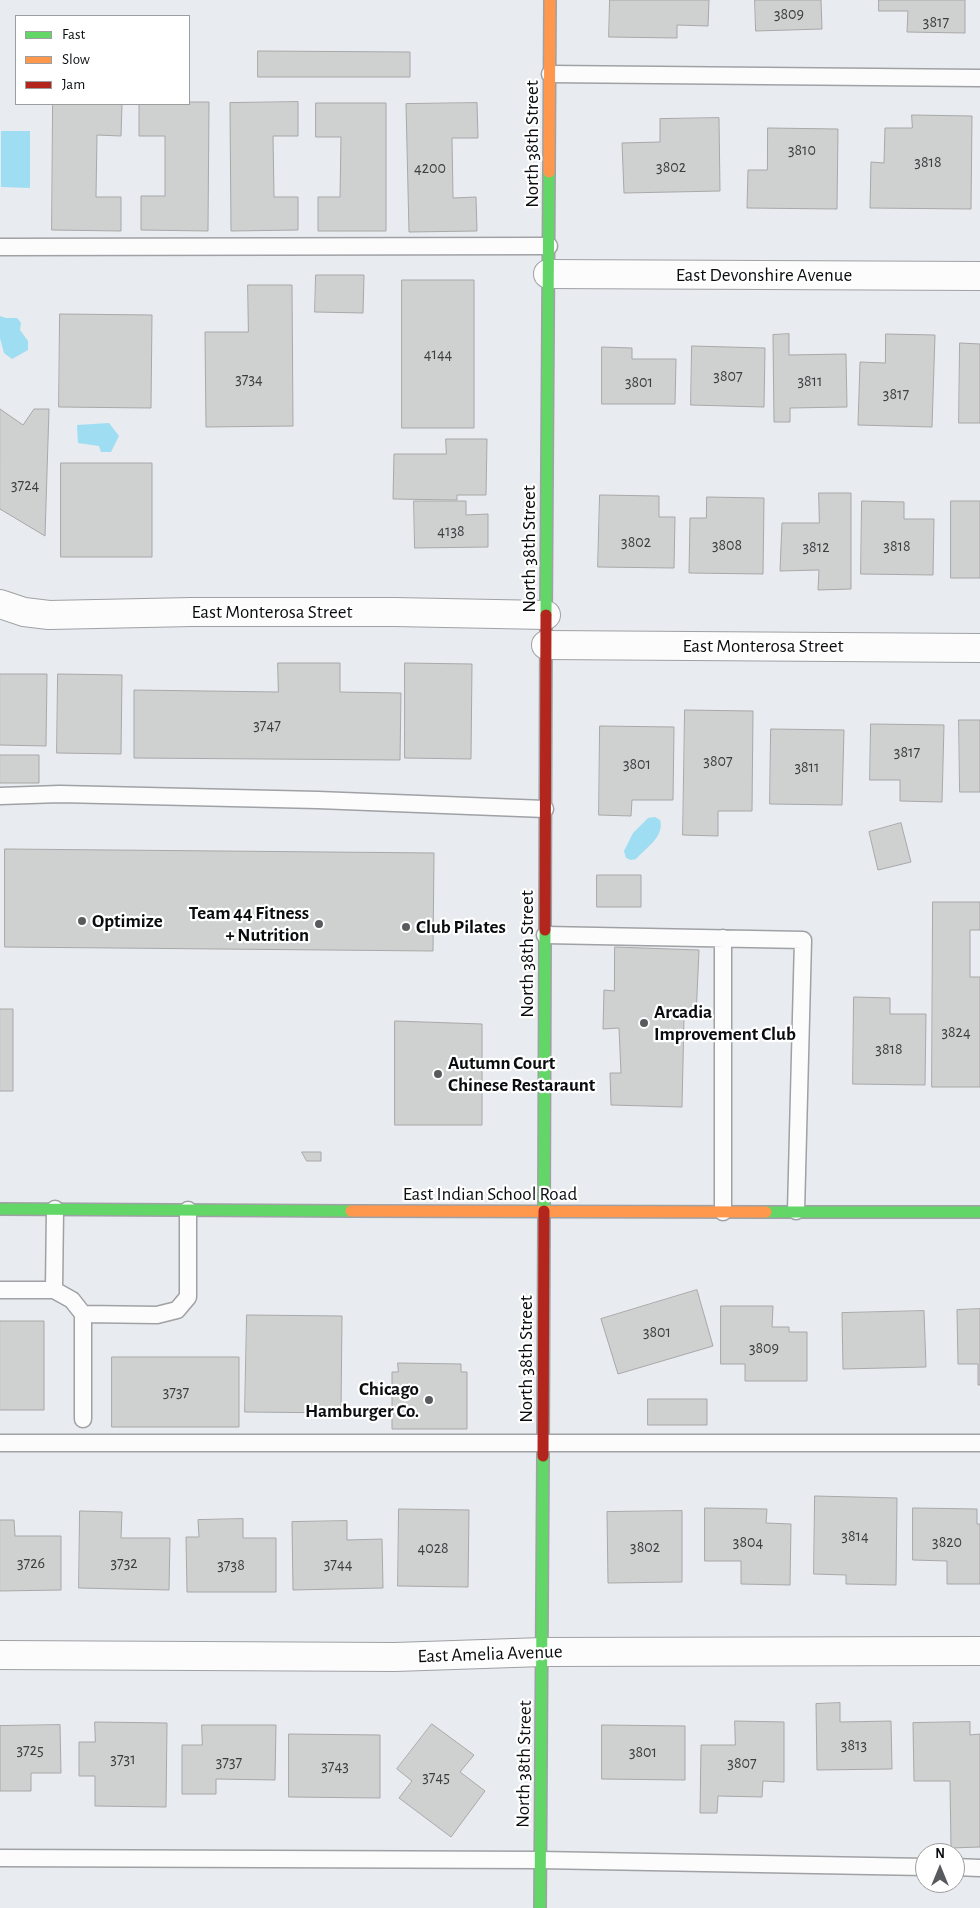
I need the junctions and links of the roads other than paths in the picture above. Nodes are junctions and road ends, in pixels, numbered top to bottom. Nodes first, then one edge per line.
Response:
1 (550, 0) edge
2 (550, 74) junction
3 (980, 78) edge
4 (549, 246) junction
5 (0, 247) edge
6 (548, 274) junction
7 (980, 276) edge
8 (0, 604) edge
9 (546, 615) junction
10 (546, 645) junction
11 (980, 648) edge
12 (0, 796) edge
13 (545, 809) junction
14 (545, 935) junction
15 (723, 938) junction
16 (0, 1209) edge
17 (55, 1209) junction
18 (188, 1210) junction
19 (545, 1212) junction
20 (723, 1212) junction
21 (796, 1212) junction
22 (980, 1212) edge
23 (0, 1290) edge
24 (54, 1290) junction
25 (83, 1314) junction
26 (83, 1418) dead end
27 (0, 1443) edge
28 (980, 1443) edge
29 (544, 1444) junction
30 (980, 1651) edge
31 (543, 1652) junction
32 (0, 1655) edge
33 (0, 1858) edge
34 (540, 1860) junction
35 (915, 1867) edge
36 (965, 1867) edge
37 (980, 1868) edge
38 (540, 1908) edge

1 - 2 street, North 38th Street
2 - 3 lane
2 - 4 street, North 38th Street
4 - 5 lane
4 - 6 street, North 38th Street
6 - 7 street, East Devonshire Avenue
6 - 9 street, North 38th Street
8 - 9 street, East Monterosa Street
9 - 10 street, North 38th Street
10 - 11 street, East Monterosa Street
10 - 13 street, North 38th Street
12 - 13 lane
13 - 14 street, North 38th Street
14 - 15 lane
14 - 19 street, North 38th Street
15 - 20 lane
15 - 21 lane
16 - 17 street, East Indian School Road
17 - 18 street, East Indian School Road
17 - 24 lane
18 - 19 street, East Indian School Road
18 - 25 lane
19 - 20 street, East Indian School Road
19 - 29 street, North 38th Street
20 - 21 street, East Indian School Road
21 - 22 street, East Indian School Road
23 - 24 lane
24 - 25 lane
25 - 26 lane
27 - 29 lane
28 - 29 lane
29 - 31 street, North 38th Street
30 - 31 street, East Amelia Avenue
31 - 32 street, East Amelia Avenue
31 - 34 street, North 38th Street
33 - 34 lane
34 - 35 lane
34 - 38 street, North 38th Street
36 - 37 lane

